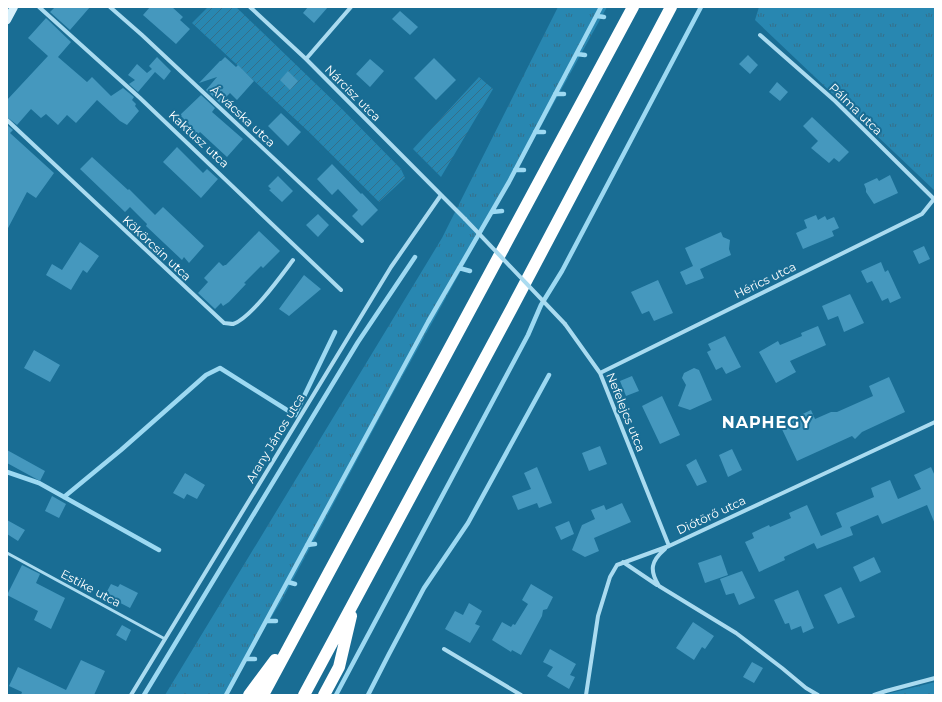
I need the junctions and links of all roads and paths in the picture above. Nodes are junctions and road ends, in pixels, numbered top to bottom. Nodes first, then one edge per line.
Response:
1 (14, 7) edge
2 (39, 7) edge
3 (110, 7) edge
4 (250, 7) edge
5 (352, 7) edge
6 (633, 7) edge
7 (671, 7) edge
8 (7, 20) edge
9 (760, 35) dead end
10 (306, 59) junction
11 (7, 120) edge
12 (441, 195) junction
13 (934, 200) edge
14 (362, 241) dead end
15 (293, 260) dead end
16 (341, 290) dead end
17 (600, 373) junction
18 (935, 422) edge
19 (669, 546) junction
20 (7, 553) edge
21 (623, 562) junction
22 (659, 586) junction
23 (355, 599) junction
24 (304, 620) junction
25 (166, 639) junction
26 (444, 649) dead end
27 (935, 678) edge
28 (131, 695) edge
29 (249, 695) edge
30 (263, 695) edge
31 (304, 695) edge
32 (324, 695) edge
33 (521, 695) edge
34 (586, 695) edge
35 (818, 695) edge
36 (874, 695) edge

1 - 8 main road
2 - 16 street, Kaktusz utca
3 - 14 street, Árvácska utca
4 - 10 street, Nárcisz utca
5 - 10 street
6 - 24 highway
7 - 23 highway
9 - 13 street, Pálma utca
10 - 12 street, Nárcisz utca
11 - 15 street, Kökörcsin utca
12 - 17 street, Nefelejcs utca, bridge
12 - 25 street, Arany János utca
13 - 17 street, Hérics utca
17 - 19 street, Nefelejcs utca
18 - 19 street, Diótörő utca
19 - 21 street, Diótörő utca
19 - 22 street
20 - 25 lane, Estike utca
21 - 22 street
21 - 34 street, Diótörő utca
22 - 35 street
23 - 31 highway
23 - 32 highway
24 - 29 highway
24 - 30 highway
25 - 28 street, Arany János utca
26 - 33 street
27 - 36 street

